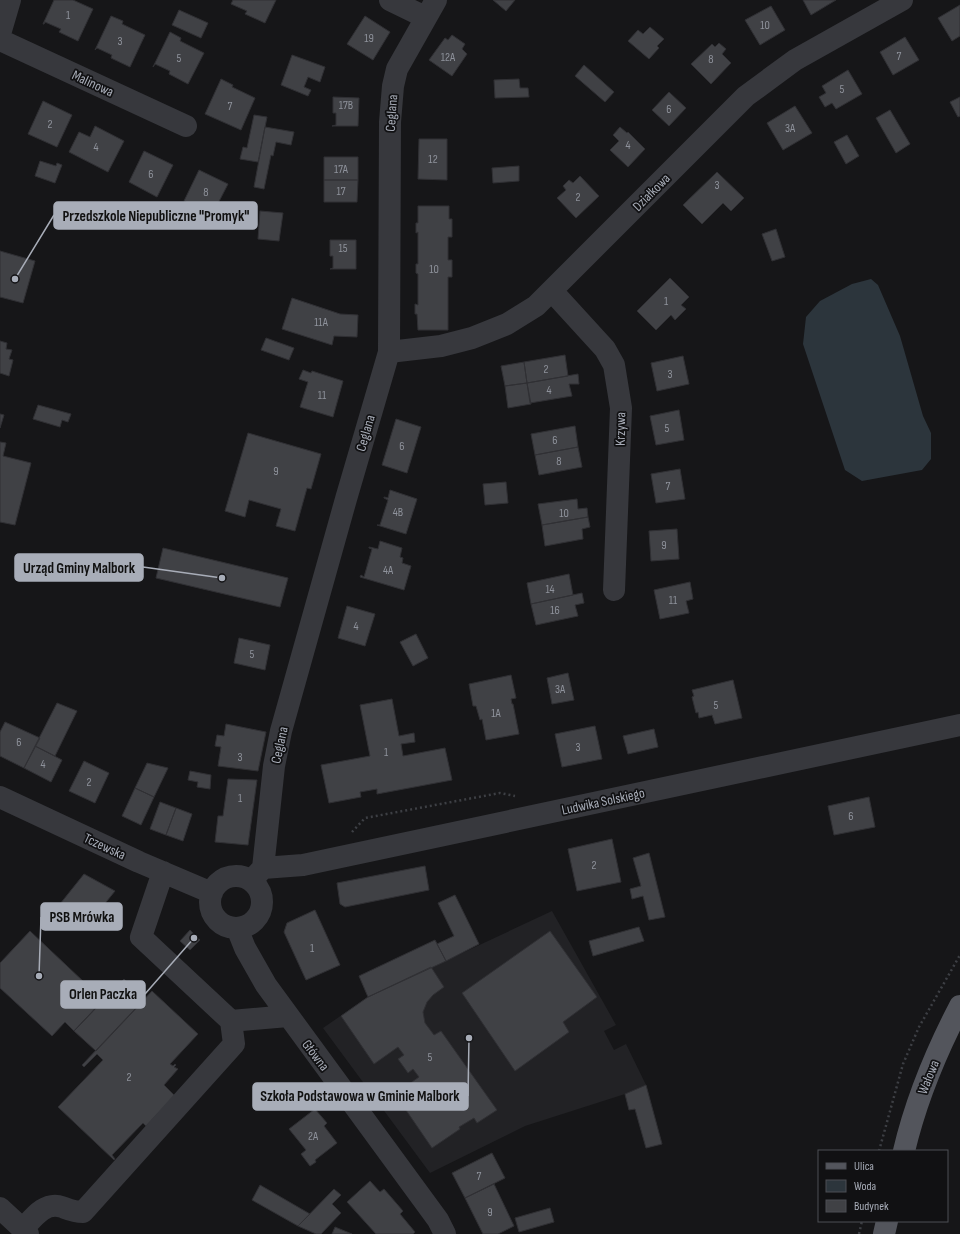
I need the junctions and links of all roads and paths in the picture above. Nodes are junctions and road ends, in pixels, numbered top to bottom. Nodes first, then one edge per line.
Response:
1 (10, 0) edge
2 (390, 0) edge
3 (902, 0) edge
4 (430, 9) edge
5 (0, 34) edge
6 (0, 40) edge
7 (186, 126) dead end
8 (552, 291) junction
9 (389, 352) junction
10 (614, 590) dead end
11 (960, 725) edge
12 (0, 797) edge
13 (162, 872) junction
14 (257, 874) junction
15 (212, 893) junction
16 (237, 928) junction
17 (960, 1006) edge
18 (288, 1016) junction
19 (231, 1021) junction
20 (904, 1150) edge
21 (0, 1208) edge
22 (862, 1222) edge
23 (887, 1222) edge
24 (25, 1231) edge
25 (445, 1234) edge
26 (859, 1234) edge
27 (884, 1234) edge

1 - 5 street
2 - 4 street
3 - 8 street, Działkowa
4 - 9 street, Ceglana
6 - 7 street, Malinowa
8 - 9 street, Działkowa
8 - 10 street, Krzywa
9 - 14 street, Ceglana
11 - 14 street, Ludwika Solskiego
12 - 13 street, Tczewska
13 - 15 street, Tczewska
13 - 19 street
14 - 15 street
14 - 16 street
15 - 16 street
16 - 18 street, Główna
17 - 20 main road, Wałowa
18 - 19 street
18 - 25 street, Główna
19 - 24 street
21 - 24 street
22 - 26 path
23 - 27 main road

